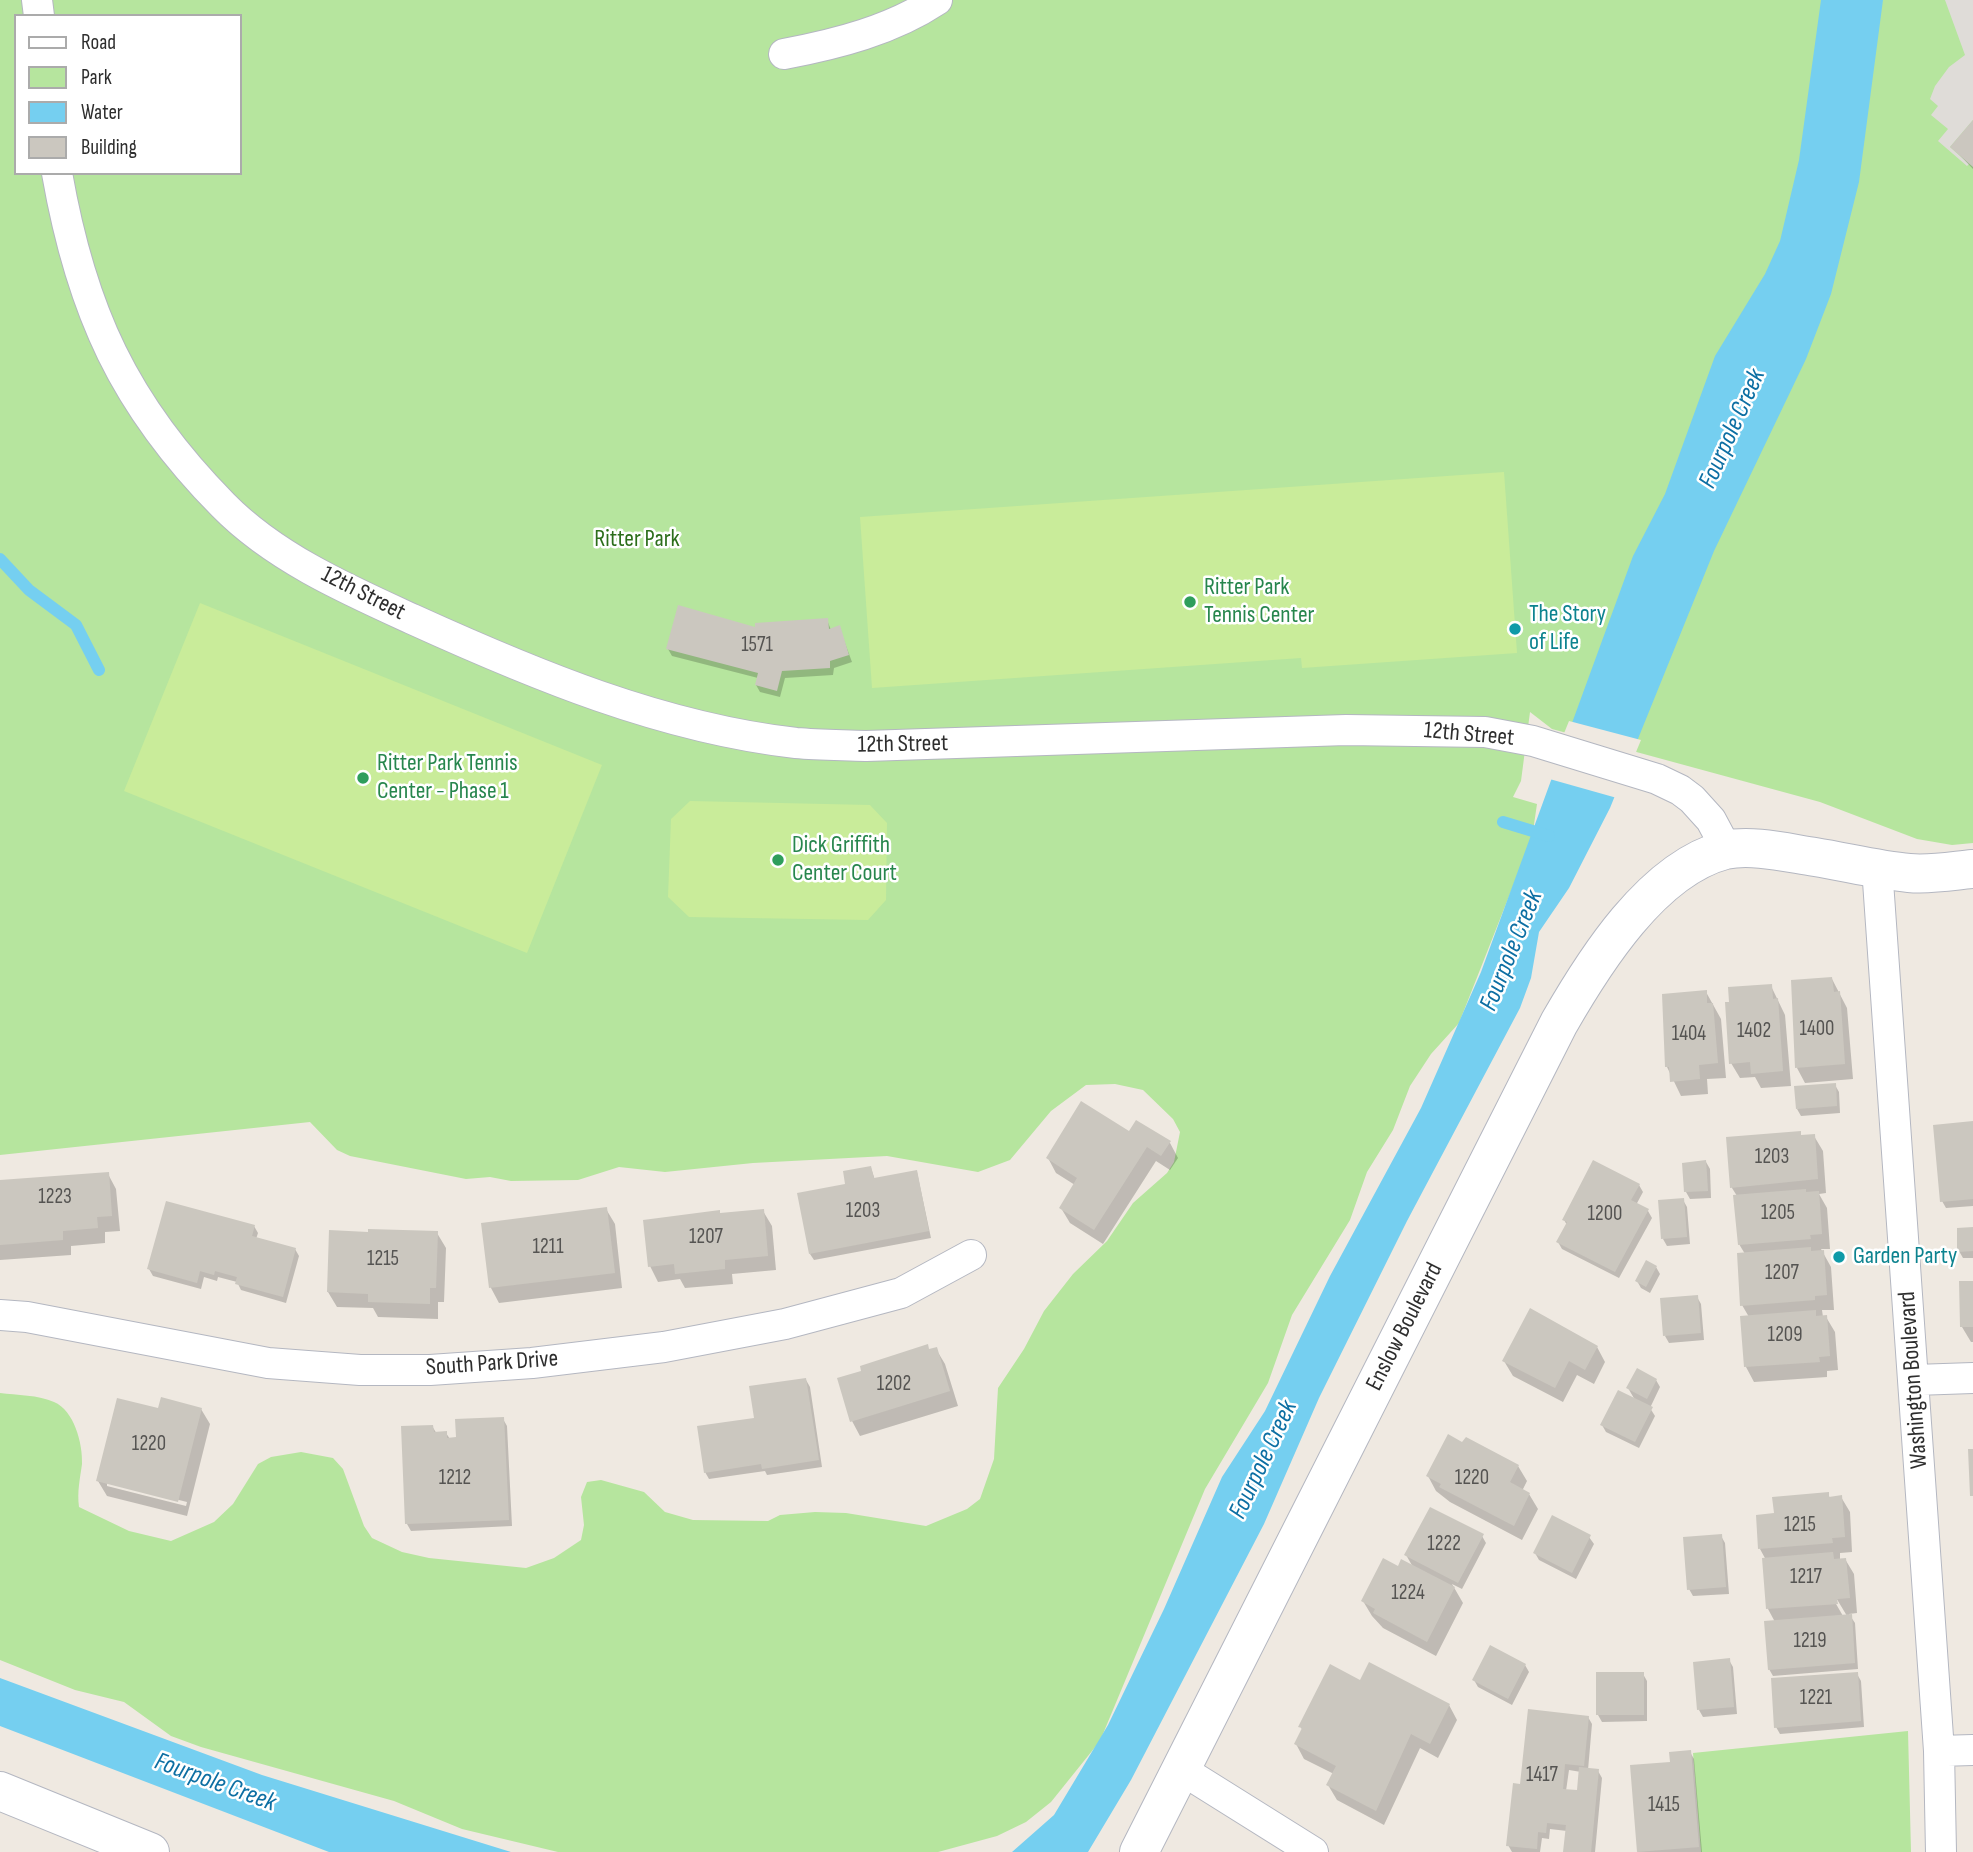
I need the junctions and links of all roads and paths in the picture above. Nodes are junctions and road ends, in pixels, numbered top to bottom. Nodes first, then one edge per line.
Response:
1 (937, 0) edge
2 (784, 54) dead end
3 (57, 175) edge
4 (1727, 850) junction
5 (1877, 867) junction
6 (1973, 869) edge
7 (971, 1255) dead end
8 (0, 1315) edge
9 (1973, 1378) edge
10 (1915, 1380) junction
11 (1973, 1750) edge
12 (1939, 1751) junction
13 (1182, 1770) junction
14 (0, 1791) edge
15 (150, 1852) edge
16 (1139, 1852) edge
17 (1313, 1852) edge
18 (1941, 1852) edge

1 - 2 street
3 - 4 street, 12th Street
4 - 5 street
4 - 13 street, Enslow Boulevard
5 - 6 street
5 - 10 street, Washington Boulevard
7 - 8 street, South Park Drive
9 - 10 street
10 - 12 street, Washington Boulevard
11 - 12 street
12 - 18 street, Washington Boulevard
13 - 16 street, Enslow Boulevard
13 - 17 street
14 - 15 street

